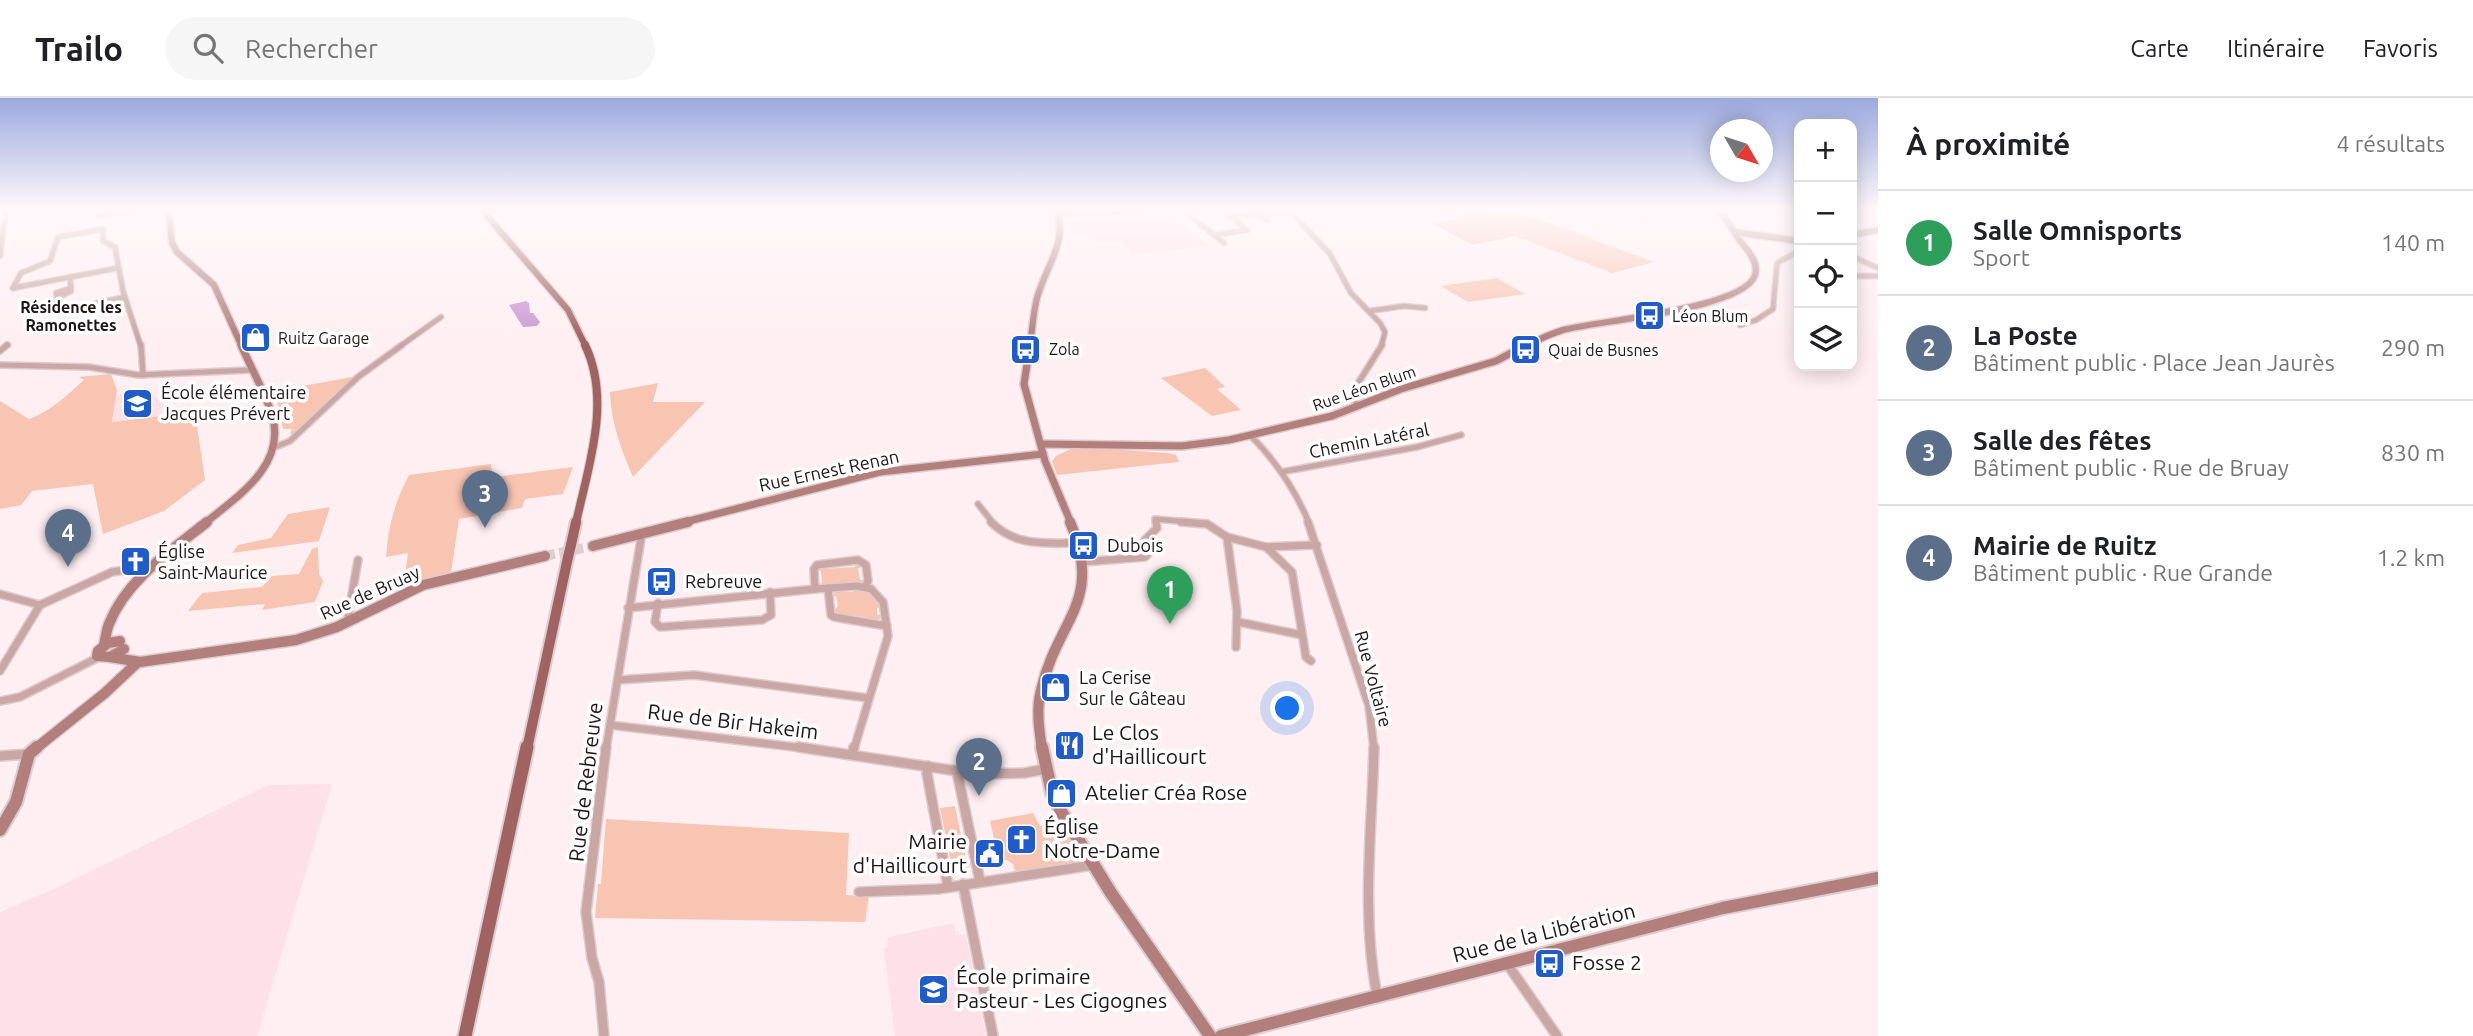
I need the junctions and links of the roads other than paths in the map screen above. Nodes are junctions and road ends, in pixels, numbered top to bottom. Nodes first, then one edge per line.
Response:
1 (53, 253) edge
2 (115, 253) edge
3 (178, 253) edge
4 (519, 253) edge
5 (1056, 253) edge
6 (1329, 253) edge
7 (1749, 253) edge
8 (1794, 254) edge
9 (1857, 258) edge
10 (118, 268) junction
11 (1878, 268) edge
12 (1878, 276) edge
13 (70, 277) junction
14 (1868, 277) junction
15 (1857, 278) edge
16 (1878, 281) edge
17 (125, 297) junction
18 (1424, 307) dead end
19 (1368, 311) junction
20 (441, 317) dead end
21 (1740, 325) dead end
22 (8, 345) dead end
23 (0, 351) edge
24 (0, 365) edge
25 (251, 370) junction
26 (143, 375) junction
27 (1358, 405) junction
28 (1250, 435) junction
29 (1461, 435) dead end
30 (273, 448) junction
31 (1042, 449) junction
32 (1281, 472) junction
33 (978, 503) dead end
34 (642, 533) junction
35 (1227, 537) junction
36 (1079, 543) junction
37 (593, 545) tunnel mouth
38 (1317, 545) junction
39 (1266, 547) junction
40 (545, 556) tunnel mouth
41 (358, 561) dead end
42 (1083, 562) junction
43 (152, 566) junction
44 (865, 587) junction
45 (828, 588) junction
46 (815, 589) junction
47 (770, 592) junction
48 (0, 594) edge
49 (658, 603) junction
50 (40, 605) junction
51 (628, 608) junction
52 (1238, 622) junction
53 (347, 623) junction
54 (887, 626) junction
55 (1302, 635) junction
56 (106, 640) junction
57 (1236, 647) dead end
58 (127, 654) junction
59 (104, 657) junction
60 (1311, 661) dead end
61 (1, 671) edge
62 (618, 680) junction
63 (868, 698) junction
64 (0, 701) edge
65 (610, 725) junction
66 (29, 754) junction
67 (852, 754) junction
68 (0, 757) edge
69 (928, 766) junction
70 (1046, 769) junction
71 (957, 772) junction
72 (0, 830) edge
73 (1093, 865) junction
74 (1878, 878) edge
75 (980, 881) junction
76 (963, 884) junction
77 (948, 886) junction
78 (859, 892) dead end
79 (1508, 965) junction
80 (1377, 996) junction
81 (465, 1036) edge
82 (604, 1036) edge
83 (993, 1036) edge
84 (1210, 1036) edge
85 (1222, 1036) edge
86 (1557, 1036) edge

1 - 13 street
2 - 10 street
3 - 25 street
4 - 81 main road, bridge
5 - 31 street
6 - 19 street
7 - 27 street, Rue Léon Blum
8 - 21 street
9 - 11 street
10 - 13 street
10 - 17 street
12 - 14 street
13 - 17 street
14 - 15 street
14 - 16 street
17 - 26 street
18 - 19 street
19 - 27 street
20 - 30 street
22 - 23 street
24 - 26 street
25 - 26 street
25 - 30 street
27 - 28 street, Rue Léon Blum
28 - 31 street, Rue Léon Blum
28 - 32 street, Rue Voltaire
29 - 32 street, Chemin Latéral
30 - 43 street
31 - 34 street, Rue Ernest Renan
31 - 36 street
32 - 38 street, Rue Voltaire
33 - 36 street
34 - 37 street
34 - 51 street, Rue de Rebreuve
35 - 39 street
35 - 42 street
35 - 52 street
36 - 42 street
38 - 39 street
38 - 80 street, Rue Voltaire
39 - 55 street
40 - 53 street, Rue de Bruay
41 - 53 street
42 - 70 street
43 - 50 street
43 - 56 street
44 - 45 street
44 - 46 street
44 - 54 street
45 - 46 street
45 - 54 street
46 - 47 street
47 - 49 street
47 - 49 street
48 - 50 street
49 - 51 street
50 - 61 street
51 - 62 street, Rue de Rebreuve
52 - 55 street
52 - 57 street
53 - 58 street, Rue de Bruay
54 - 63 street
55 - 60 street
56 - 58 street
56 - 59 street
58 - 59 street, Rue de Bruay
58 - 66 street
59 - 64 street
62 - 63 street
62 - 65 street, Rue de Rebreuve
63 - 67 street
65 - 67 street, Rue de Bir Hakeim
65 - 82 street, Rue de Rebreuve
66 - 68 street
66 - 72 street
67 - 69 street, Rue de Bir Hakeim
69 - 71 street, Rue de Bir Hakeim
69 - 77 street
70 - 71 street, Rue de Bir Hakeim
70 - 73 street
71 - 75 street
73 - 75 street
73 - 84 street
74 - 79 street, Rue de la Libération
75 - 76 street
76 - 77 street
76 - 83 street
77 - 78 street
79 - 80 street, Rue de la Libération
79 - 86 street
80 - 85 street, Rue de la Libération

